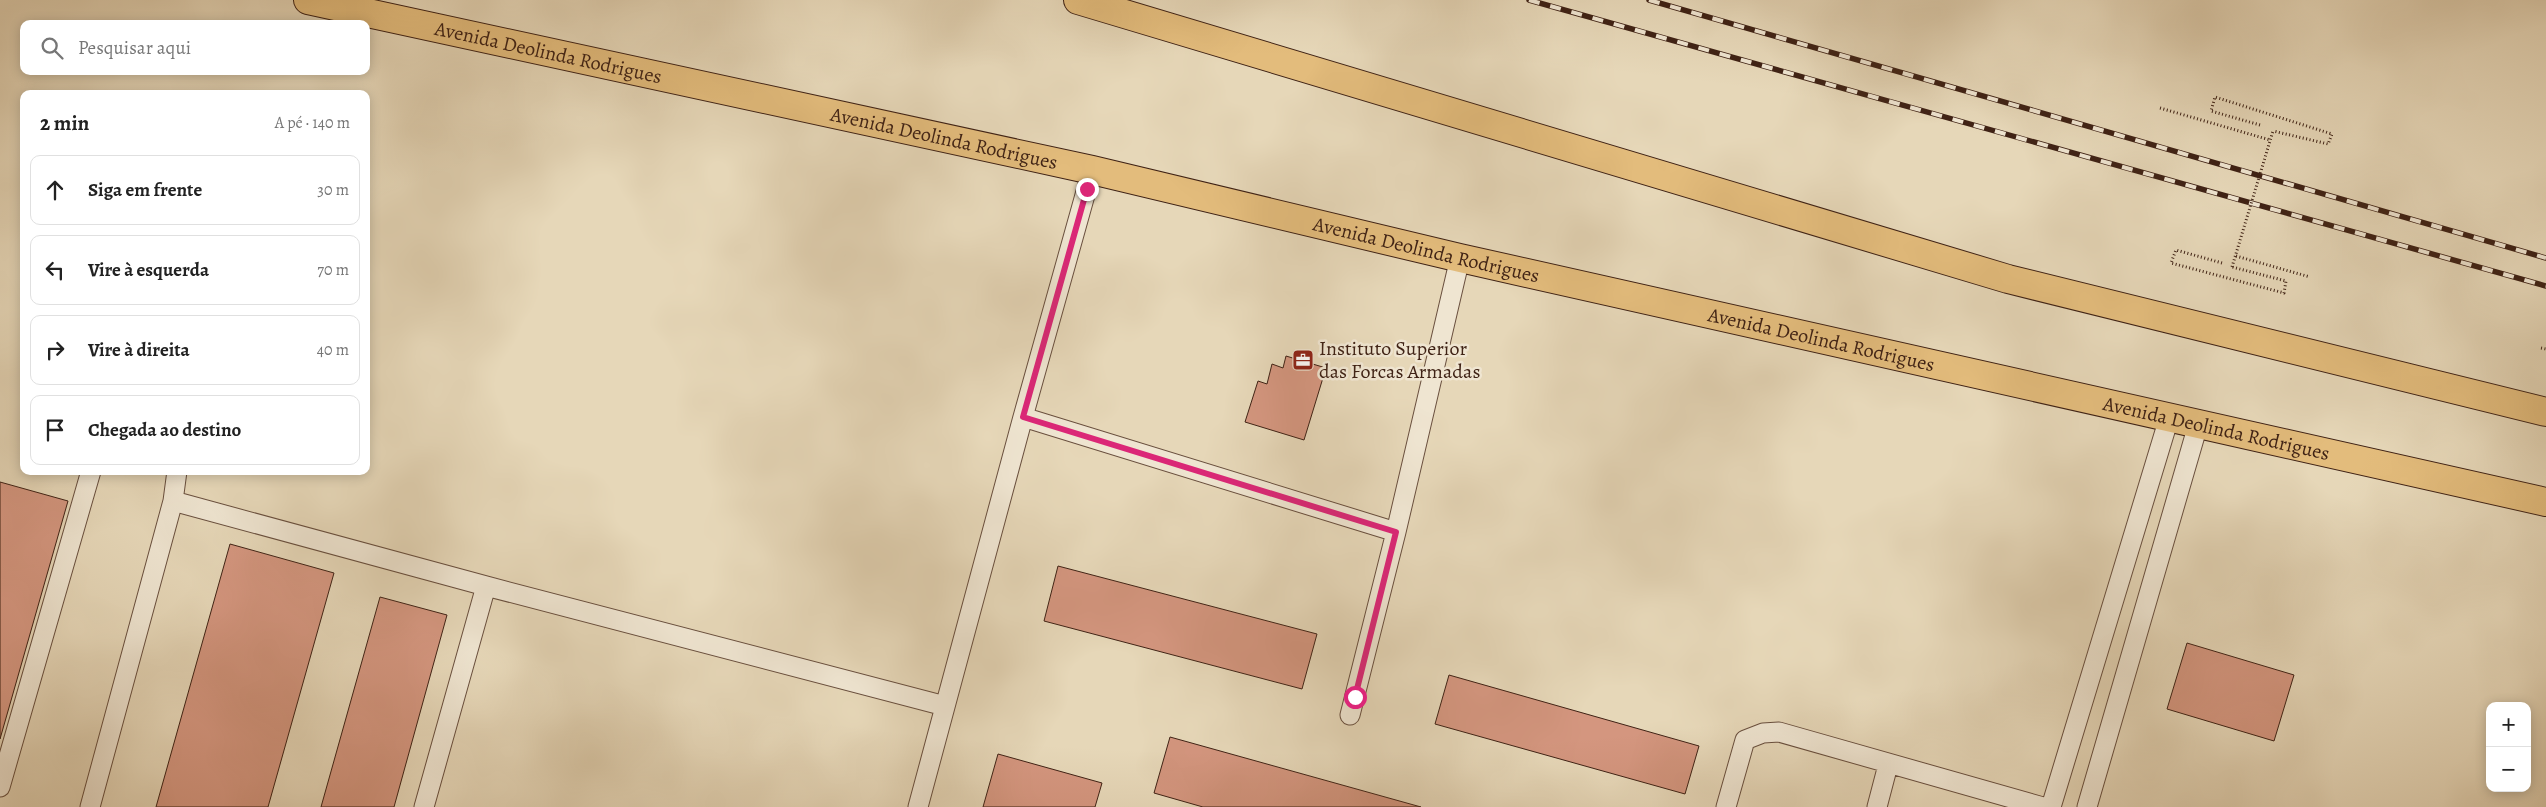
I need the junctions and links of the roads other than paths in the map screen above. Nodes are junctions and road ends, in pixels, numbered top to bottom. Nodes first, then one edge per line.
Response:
1 (309, 0) edge
2 (1078, 0) edge
3 (1092, 170) junction
4 (1460, 258) junction
5 (2546, 412) edge
6 (1023, 417) junction
7 (2169, 418) junction
8 (2198, 425) junction
9 (90, 475) edge
10 (176, 475) edge
11 (173, 501) junction
12 (2546, 502) edge
13 (1396, 532) junction
14 (486, 586) junction
15 (945, 706) junction
16 (1350, 716) dead end
17 (1888, 765) junction
18 (0, 787) edge
19 (90, 807) edge
20 (424, 807) edge
21 (918, 807) edge
22 (1726, 807) edge
23 (1877, 807) edge
24 (2043, 807) edge
25 (2051, 807) edge
26 (2087, 807) edge

1 - 3 highway, Avenida Deolinda Rodrigues
2 - 5 highway
3 - 4 highway, Avenida Deolinda Rodrigues
3 - 6 lane
4 - 7 highway, Avenida Deolinda Rodrigues
4 - 13 lane
6 - 13 lane
6 - 15 lane
7 - 8 highway, Avenida Deolinda Rodrigues
7 - 25 lane
8 - 12 highway, Avenida Deolinda Rodrigues
8 - 26 lane
9 - 18 lane
10 - 11 lane
11 - 14 lane
11 - 19 lane
13 - 16 lane
14 - 15 lane
14 - 20 lane
15 - 21 lane
17 - 22 lane
17 - 23 lane
17 - 24 lane

